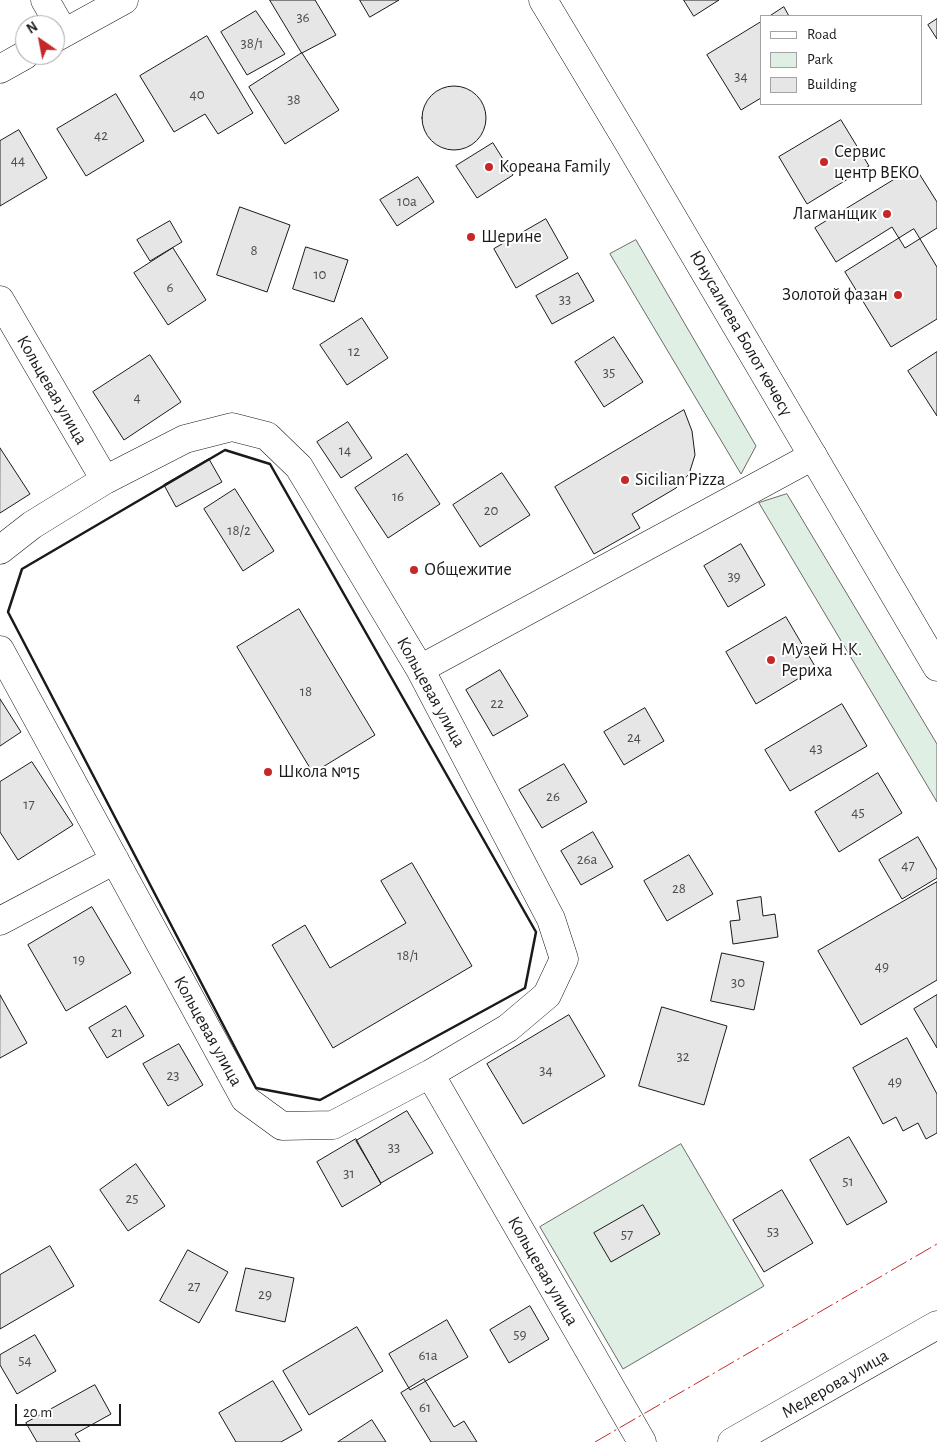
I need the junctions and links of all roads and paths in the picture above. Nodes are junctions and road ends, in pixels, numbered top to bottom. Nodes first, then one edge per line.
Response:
1 (46, 0) edge
2 (124, 0) edge
3 (543, 0) edge
4 (52, 15) edge
5 (65, 33) edge
6 (15, 61) edge
7 (0, 69) edge
8 (0, 300) edge
9 (813, 456) junction
10 (105, 480) junction
11 (0, 550) edge
12 (0, 650) edge
13 (937, 667) edge
14 (420, 669) junction
15 (115, 860) junction
16 (0, 921) edge
17 (430, 1074) junction
18 (937, 1326) edge
19 (642, 1442) edge
20 (732, 1442) edge

1 - 4 street
2 - 5 street
3 - 9 street, Юнусалиева Болот көчөсү
6 - 7 street
8 - 10 street, Кольцевая улица
9 - 13 street, Юнусалиева Болот көчөсү
9 - 14 street
10 - 11 street, Кольцевая улица
10 - 14 street, Кольцевая улица
12 - 15 street, Кольцевая улица
14 - 17 street, Кольцевая улица
15 - 16 street
15 - 17 street, Кольцевая улица
17 - 19 street, Кольцевая улица
18 - 20 street, Медерова улица

